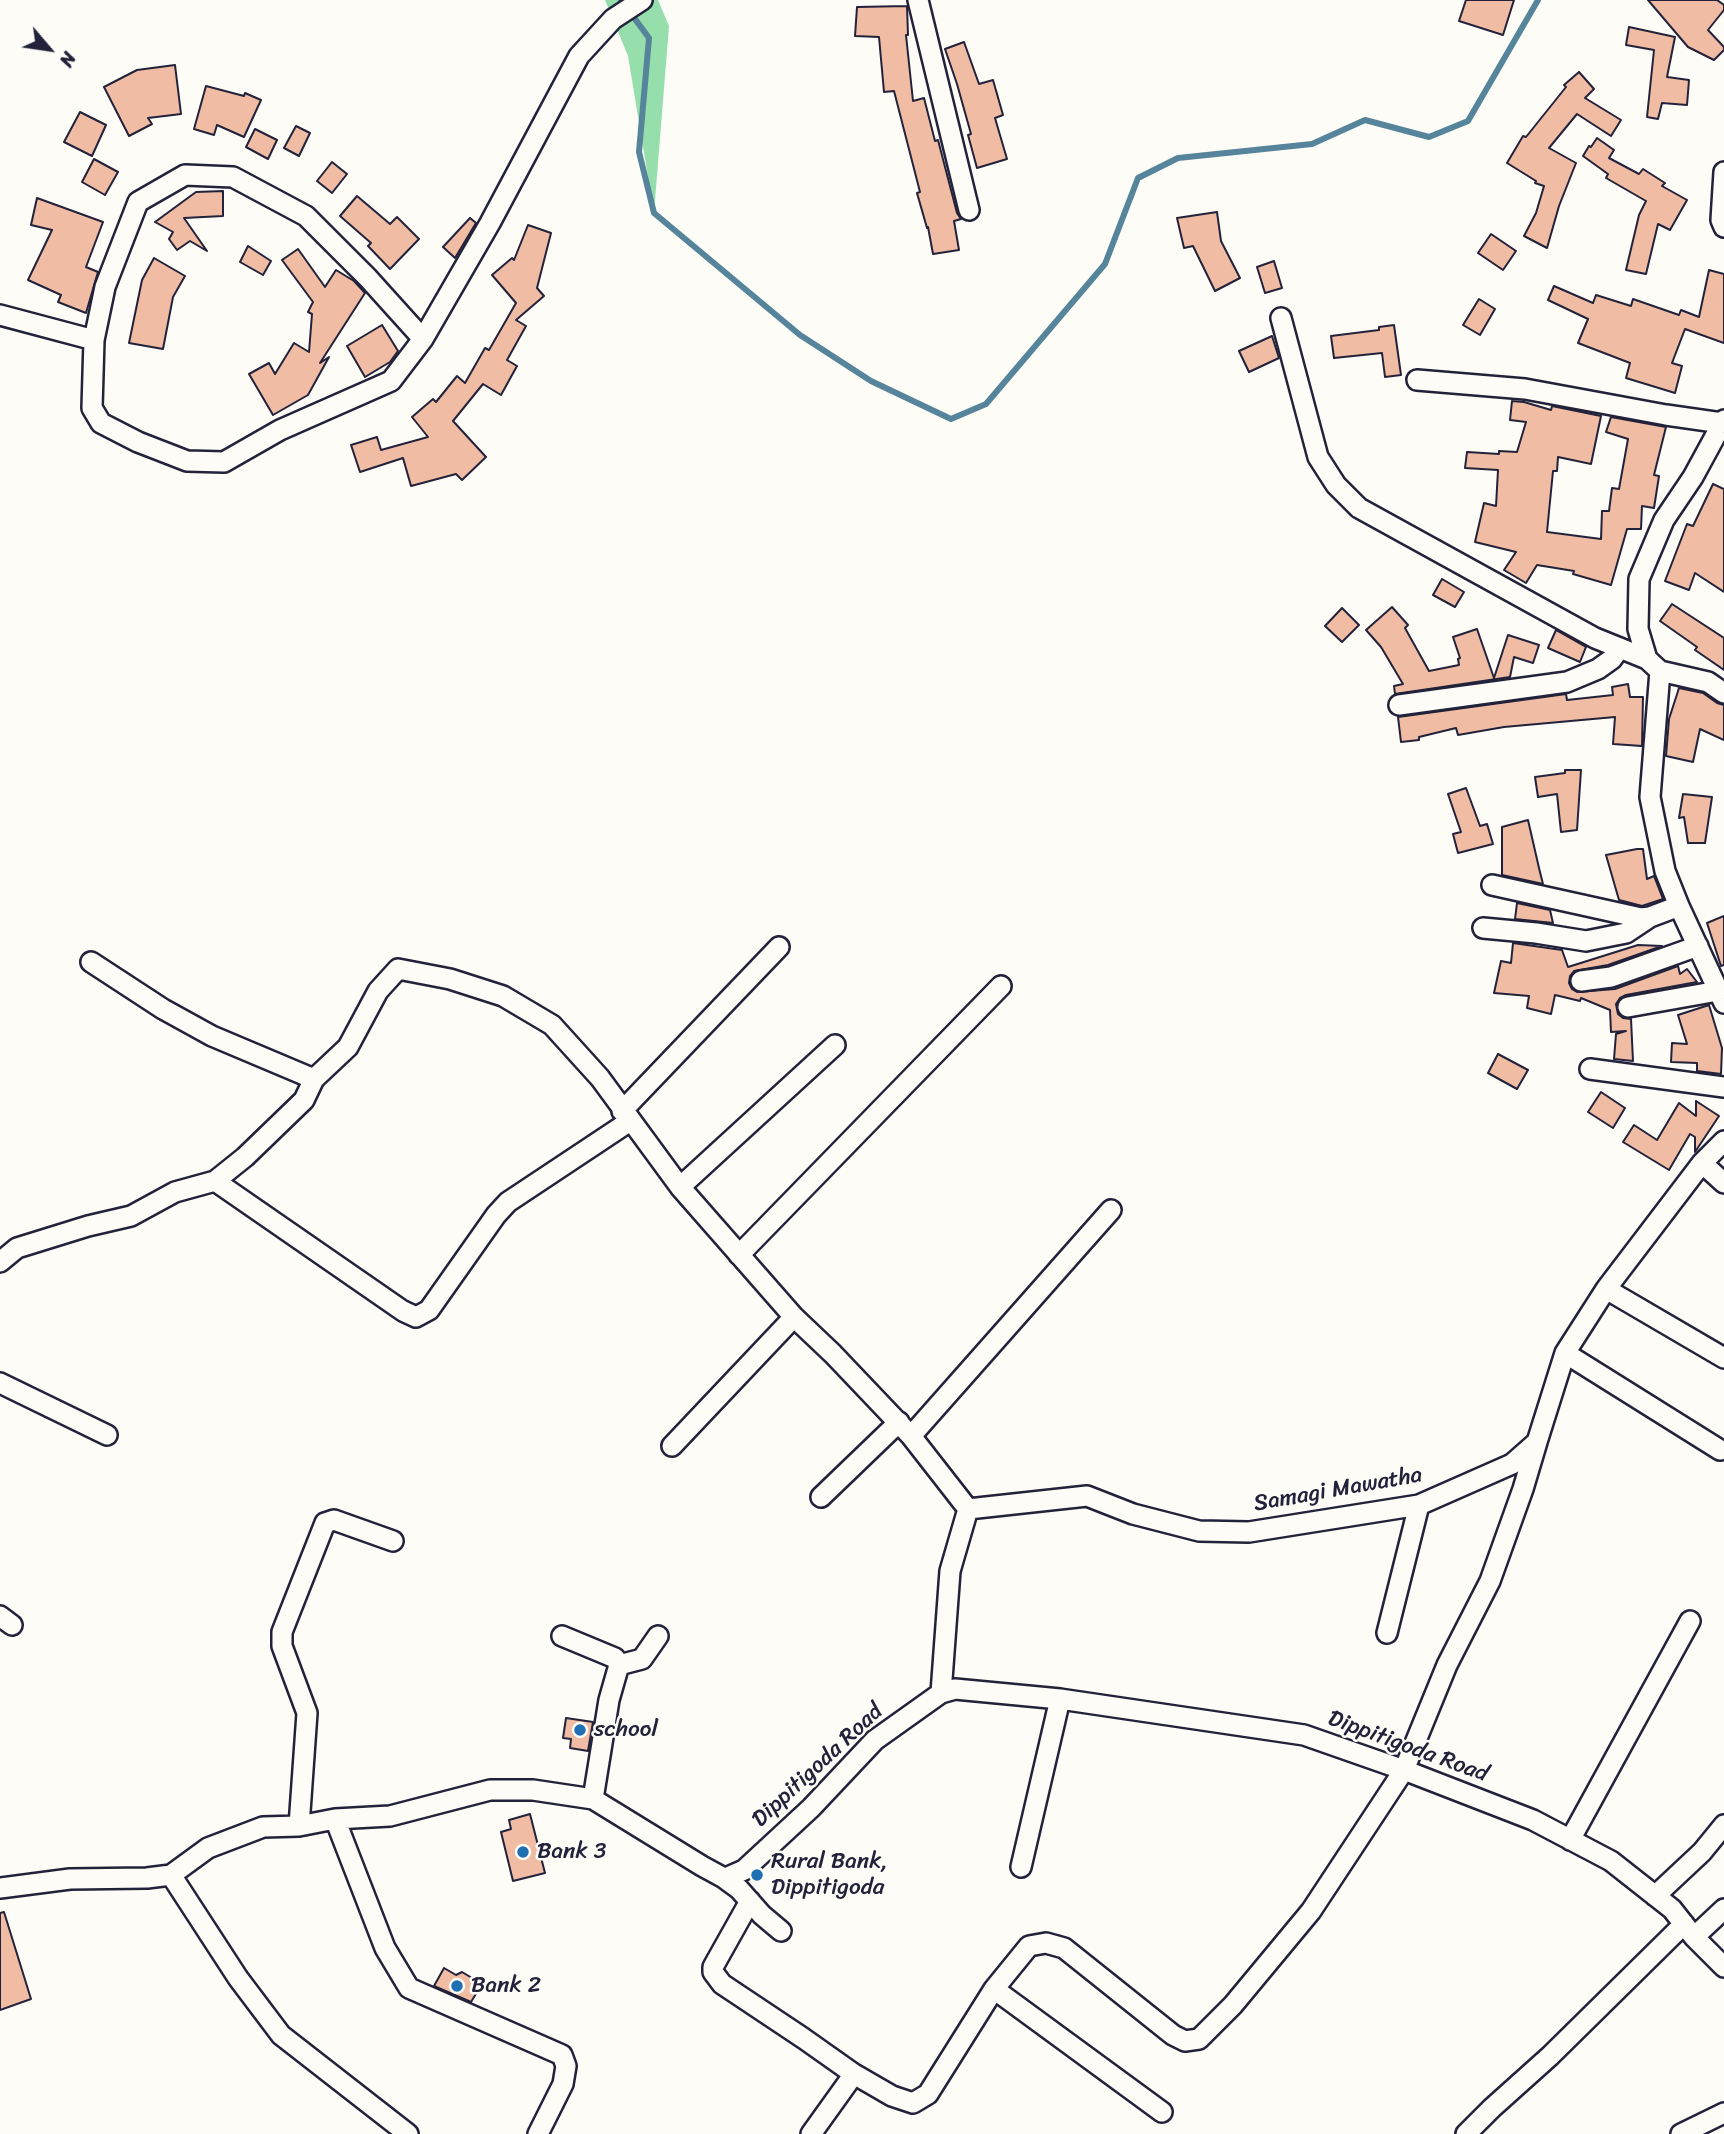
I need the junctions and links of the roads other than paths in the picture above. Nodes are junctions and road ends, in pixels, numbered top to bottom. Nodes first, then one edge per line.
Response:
1 (642, 0) edge
2 (918, 0) edge
3 (1724, 172) edge
4 (969, 210) dead end
5 (1724, 228) edge
6 (0, 315) edge
7 (1281, 318) dead end
8 (423, 339) junction
9 (93, 340) junction
10 (1418, 380) dead end
11 (1723, 422) edge
12 (1620, 648) junction
13 (1654, 665) junction
14 (1724, 694) edge
15 (1399, 705) dead end
16 (1492, 885) dead end
17 (1679, 906) junction
18 (1650, 917) junction
19 (1483, 928) dead end
20 (1698, 946) junction
21 (779, 947) dead end
22 (91, 962) dead end
23 (1581, 981) dead end
24 (1001, 986) dead end
25 (1721, 997) edge
26 (1628, 1007) dead end
27 (835, 1045) dead end
28 (1590, 1069) dead end
29 (314, 1079) junction
30 (1724, 1087) edge
31 (626, 1116) junction
32 (1724, 1141) edge
33 (1702, 1163) junction
34 (215, 1181) junction
35 (1724, 1183) edge
36 (680, 1187) junction
37 (1111, 1210) dead end
38 (739, 1255) junction
39 (0, 1262) edge
40 (1606, 1289) junction
41 (794, 1317) junction
42 (1565, 1353) junction
43 (1724, 1358) edge
44 (0, 1383) edge
45 (905, 1429) junction
46 (107, 1435) dead end
47 (1537, 1442) junction
48 (671, 1446) dead end
49 (1720, 1450) dead end
50 (821, 1497) dead end
51 (1419, 1505) junction
52 (968, 1509) junction
53 (393, 1541) dead end
54 (1690, 1621) dead end
55 (1387, 1633) dead end
56 (562, 1636) dead end
57 (658, 1636) dead end
58 (619, 1665) junction
59 (941, 1693) junction
60 (1060, 1699) junction
61 (1404, 1770) junction
62 (593, 1799) junction
63 (335, 1819) junction
64 (1724, 1825) edge
65 (299, 1826) junction
66 (1570, 1840) junction
67 (1021, 1867) dead end
68 (171, 1875) junction
69 (724, 1878) junction
70 (0, 1888) edge
71 (1655, 1896) junction
72 (750, 1901) junction
73 (1724, 1909) edge
74 (781, 1931) dead end
75 (1689, 1931) junction
76 (1724, 1967) edge
77 (994, 1989) junction
78 (854, 2074) junction
79 (1162, 2112) dead end
80 (1724, 2113) edge
81 (408, 2134) edge
82 (538, 2134) edge
83 (811, 2134) edge
84 (1466, 2134) edge
85 (1681, 2134) edge

1 - 8 street
2 - 4 street
3 - 5 street
6 - 9 street
7 - 12 street
8 - 9 street
8 - 9 street
10 - 11 street
11 - 13 street
12 - 13 street
12 - 15 street
13 - 14 street
13 - 17 street
16 - 18 street
17 - 18 street
17 - 20 street
18 - 19 street
20 - 23 street
20 - 25 street
21 - 31 street
22 - 29 street
24 - 38 street
25 - 26 street
27 - 36 street
28 - 30 street
29 - 31 street
29 - 34 street
31 - 34 street
31 - 36 street
32 - 33 street
33 - 35 street
33 - 40 street
34 - 39 street
36 - 38 street
37 - 45 street
38 - 41 street
40 - 42 street
40 - 43 street
41 - 45 street
41 - 48 street
42 - 47 street
42 - 49 street
44 - 46 street
45 - 50 street
45 - 52 street
47 - 51 street, Samagi Mawatha
47 - 61 street
51 - 52 street, Samagi Mawatha
51 - 55 street
52 - 59 street
53 - 65 street
54 - 66 street
56 - 58 street
57 - 58 street
58 - 62 street
59 - 60 street, Dippitigoda Road
59 - 69 street, Dippitigoda Road
60 - 61 street, Dippitigoda Road
60 - 67 street
61 - 66 street, Dippitigoda Road
61 - 77 street
62 - 63 street
62 - 69 street
63 - 65 street
63 - 82 street
64 - 71 street
65 - 68 street
66 - 71 street, Dippitigoda Road
68 - 70 street
68 - 81 street
69 - 72 street
71 - 75 street, Dippitigoda Road
72 - 74 street
72 - 78 street
73 - 75 street
75 - 76 street, Dippitigoda Road
75 - 84 street
77 - 78 street
77 - 79 street
78 - 83 street
80 - 85 street

